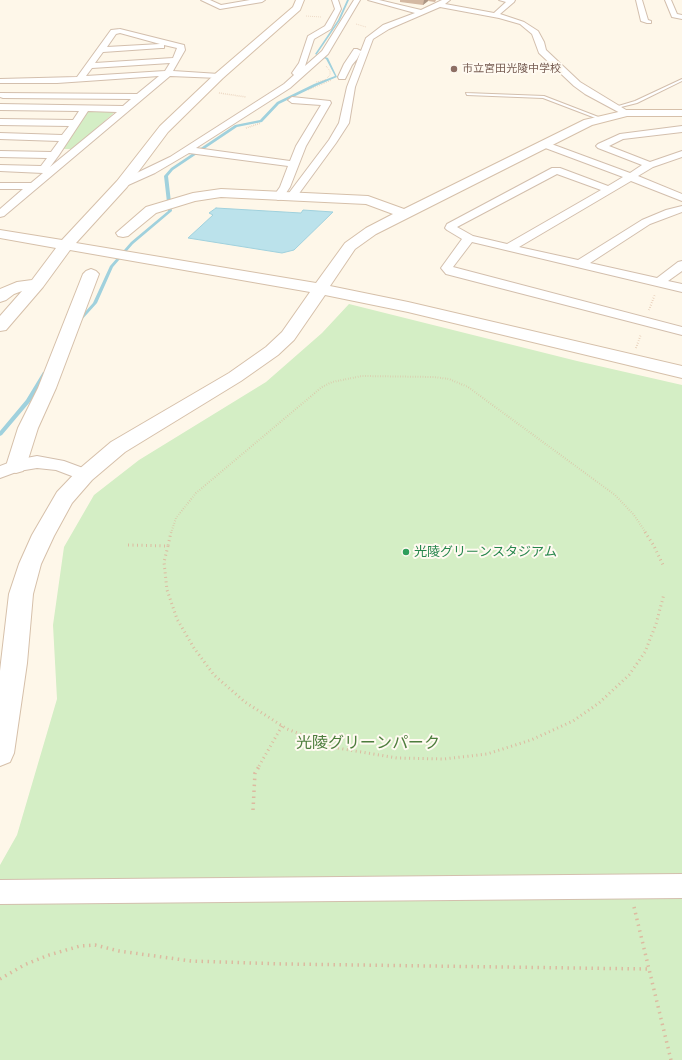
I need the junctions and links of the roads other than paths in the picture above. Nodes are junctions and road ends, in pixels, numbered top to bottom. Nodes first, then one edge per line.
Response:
1 (204, 0) edge
2 (262, 0) edge
3 (300, 0) edge
4 (336, 0) edge
5 (356, 0) edge
6 (371, 0) edge
7 (448, 0) edge
8 (502, 0) edge
9 (639, 0) edge
10 (668, 1) edge
11 (439, 6) junction
12 (421, 12) junction
13 (495, 15) junction
14 (682, 17) edge
15 (649, 22) dead end
16 (174, 45) junction
17 (367, 45) junction
18 (101, 50) junction
19 (175, 60) junction
20 (90, 66) junction
21 (168, 73) junction
22 (219, 76) junction
23 (342, 77) dead end
24 (682, 80) edge
25 (0, 81) edge
26 (82, 81) junction
27 (13, 83) junction
28 (128, 84) dead end
29 (0, 85) edge
30 (143, 85) dead end
31 (467, 94) dead end
32 (1, 97) edge
33 (136, 97) junction
34 (292, 100) dead end
35 (0, 107) edge
36 (84, 109) junction
37 (124, 109) junction
38 (622, 110) junction
39 (682, 113) edge
40 (599, 118) junction
41 (0, 122) edge
42 (75, 123) junction
43 (682, 129) edge
44 (0, 136) edge
45 (65, 138) junction
46 (543, 144) junction
47 (186, 150) junction
48 (0, 154) edge
49 (682, 154) edge
50 (54, 155) junction
51 (664, 159) junction
52 (294, 164) junction
53 (676, 164) dead end
54 (650, 165) junction
55 (0, 168) edge
56 (44, 169) junction
57 (150, 171) junction
58 (631, 176) junction
59 (122, 184) junction
60 (0, 186) edge
61 (32, 186) junction
62 (609, 190) junction
63 (285, 197) junction
64 (682, 198) edge
65 (682, 209) edge
66 (403, 213) junction
67 (0, 214) edge
68 (123, 233) dead end
69 (0, 234) edge
70 (469, 238) junction
71 (66, 245) junction
72 (509, 248) junction
73 (580, 264) junction
74 (682, 265) edge
75 (91, 274) dead end
76 (659, 282) junction
77 (37, 284) junction
78 (682, 288) edge
79 (321, 289) junction
80 (0, 297) edge
81 (0, 326) edge
82 (682, 331) edge
83 (682, 372) edge
84 (8, 469) edge
85 (85, 475) junction
86 (0, 753) edge
87 (682, 886) edge
88 (0, 892) edge

1 - 2 street
3 - 22 street
4 - 57 street
5 - 47 street
6 - 12 street
7 - 11 street
8 - 13 street
9 - 15 street
10 - 14 street
11 - 12 street
11 - 13 street
12 - 17 street
13 - 38 street
16 - 18 street
16 - 18 street
16 - 19 street
17 - 23 street
17 - 63 street
18 - 20 street
19 - 20 street
19 - 21 street
20 - 26 street
21 - 22 street
21 - 26 street
21 - 33 street
22 - 59 street
24 - 38 lane
25 - 27 street
26 - 27 street
26 - 28 street
27 - 29 street
27 - 32 street
30 - 33 street
31 - 40 lane
32 - 33 street
33 - 37 street
34 - 52 street
35 - 36 street
36 - 37 street
36 - 42 street
37 - 61 street
38 - 39 street
38 - 40 street
40 - 46 street
41 - 42 street
42 - 45 street
43 - 54 street
44 - 45 street
45 - 50 street
46 - 58 street
46 - 66 street
47 - 52 street
47 - 57 street
48 - 50 street
49 - 51 street
50 - 56 street
51 - 53 street
51 - 54 street
52 - 63 street
54 - 58 street
55 - 56 street
56 - 61 street
57 - 59 street
58 - 62 street
58 - 64 street
59 - 71 street
60 - 61 street
61 - 67 street
62 - 70 street
62 - 72 street
63 - 66 street
63 - 68 street
65 - 73 street
66 - 79 street
69 - 71 street
70 - 72 street
70 - 82 street
71 - 77 street
71 - 79 street
72 - 73 street
73 - 76 street
74 - 76 street
75 - 84 street
76 - 78 street
77 - 80 street
77 - 81 street
79 - 83 street
79 - 85 street
84 - 85 street
85 - 86 street
87 - 88 street

